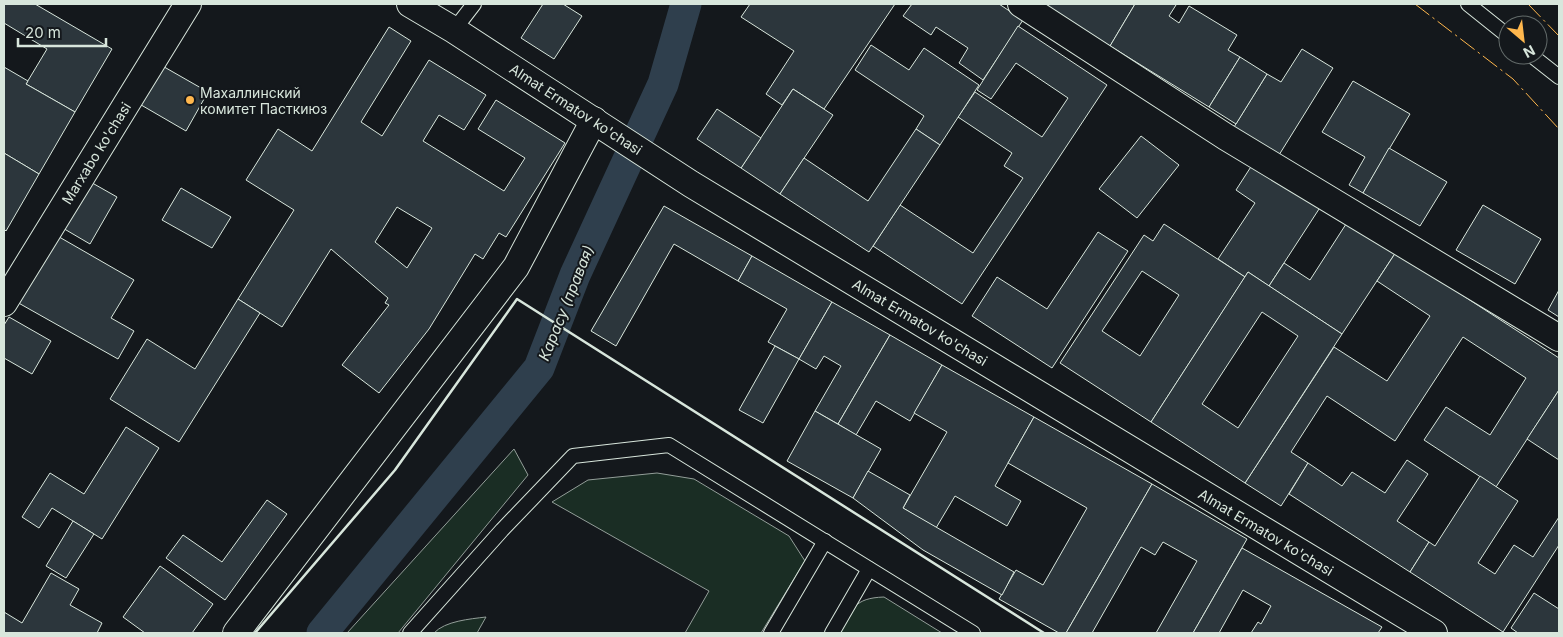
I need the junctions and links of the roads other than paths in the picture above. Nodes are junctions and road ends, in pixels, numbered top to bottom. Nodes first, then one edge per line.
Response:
1 (188, 4) edge
2 (410, 4) edge
3 (474, 4) edge
4 (1021, 4) edge
5 (1468, 4) edge
6 (1498, 28) edge
7 (454, 30) junction
8 (1544, 65) edge
9 (1559, 77) edge
10 (599, 124) junction
11 (4, 303) edge
12 (1559, 338) edge
13 (825, 542) junction
14 (869, 569) junction
15 (236, 633) edge
16 (410, 633) edge
17 (772, 633) edge
18 (832, 633) edge
19 (973, 633) edge
20 (1434, 633) edge

1 - 11 street, Marxabo ko'chasi
2 - 7 street, Almat Ermatov ko'chasi
3 - 7 lane
4 - 12 street
5 - 6 lane
7 - 10 street, Almat Ermatov ko'chasi
8 - 9 lane
10 - 15 street
10 - 20 street, Almat Ermatov ko'chasi
13 - 14 lane
13 - 16 lane
13 - 17 lane
14 - 18 lane
14 - 19 lane

